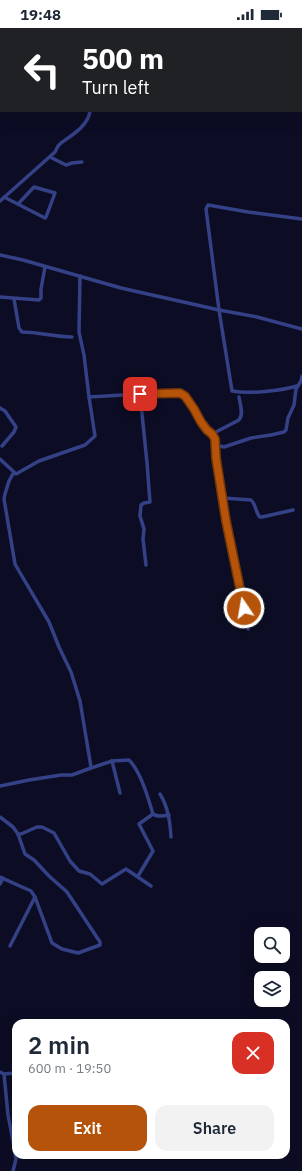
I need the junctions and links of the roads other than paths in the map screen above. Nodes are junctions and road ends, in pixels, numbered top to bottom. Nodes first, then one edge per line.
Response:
1 (90, 112) edge
2 (50, 157) junction
3 (82, 162) dead end
4 (4, 197) junction
5 (0, 201) edge
6 (18, 204) junction
7 (302, 219) edge
8 (0, 255) edge
9 (45, 267) junction
10 (80, 276) junction
11 (0, 298) edge
12 (14, 299) junction
13 (219, 310) junction
14 (301, 329) edge
15 (72, 338) dead end
16 (302, 376) edge
17 (297, 386) junction
18 (140, 394) junction
19 (239, 397) dead end
20 (89, 398) junction
21 (0, 408) edge
22 (212, 434) junction
23 (216, 445) junction
24 (2, 446) dead end
25 (0, 459) edge
26 (14, 474) junction
27 (223, 498) junction
28 (4, 499) junction
29 (0, 502) edge
30 (293, 510) dead end
31 (146, 565) dead end
32 (248, 629) dead end
33 (112, 761) junction
34 (91, 768) junction
35 (0, 785) edge
36 (120, 793) dead end
37 (160, 794) dead end
38 (153, 814) junction
39 (169, 815) junction
40 (0, 817) edge
41 (18, 834) junction
42 (171, 837) dead end
43 (138, 876) junction
44 (2, 877) edge
45 (0, 884) edge
46 (151, 886) dead end
47 (35, 897) junction
48 (10, 946) dead end
49 (2, 1073) edge
50 (12, 1136) edge
51 (16, 1159) edge
52 (13, 1171) edge

1 - 2 street
2 - 3 street
2 - 4 street
4 - 5 street
4 - 6 street
6 - 6 street
7 - 13 street
8 - 9 street
9 - 10 street
9 - 12 street
10 - 13 street
10 - 20 street
11 - 12 street
12 - 15 street
13 - 14 street
13 - 17 street
16 - 17 street
17 - 23 street
18 - 20 street
18 - 22 street
18 - 31 street
19 - 22 street
20 - 26 street
21 - 24 street
22 - 23 street
23 - 27 street
25 - 26 street
26 - 28 street
27 - 30 street
27 - 32 street
28 - 29 street
28 - 34 street
33 - 34 street
33 - 36 street
33 - 38 street
34 - 35 street
37 - 39 street
38 - 39 street
38 - 43 street
39 - 42 street
40 - 41 street
41 - 43 street
41 - 47 street
43 - 46 street
44 - 45 street
44 - 47 street
47 - 48 street
49 - 50 street
51 - 52 street

